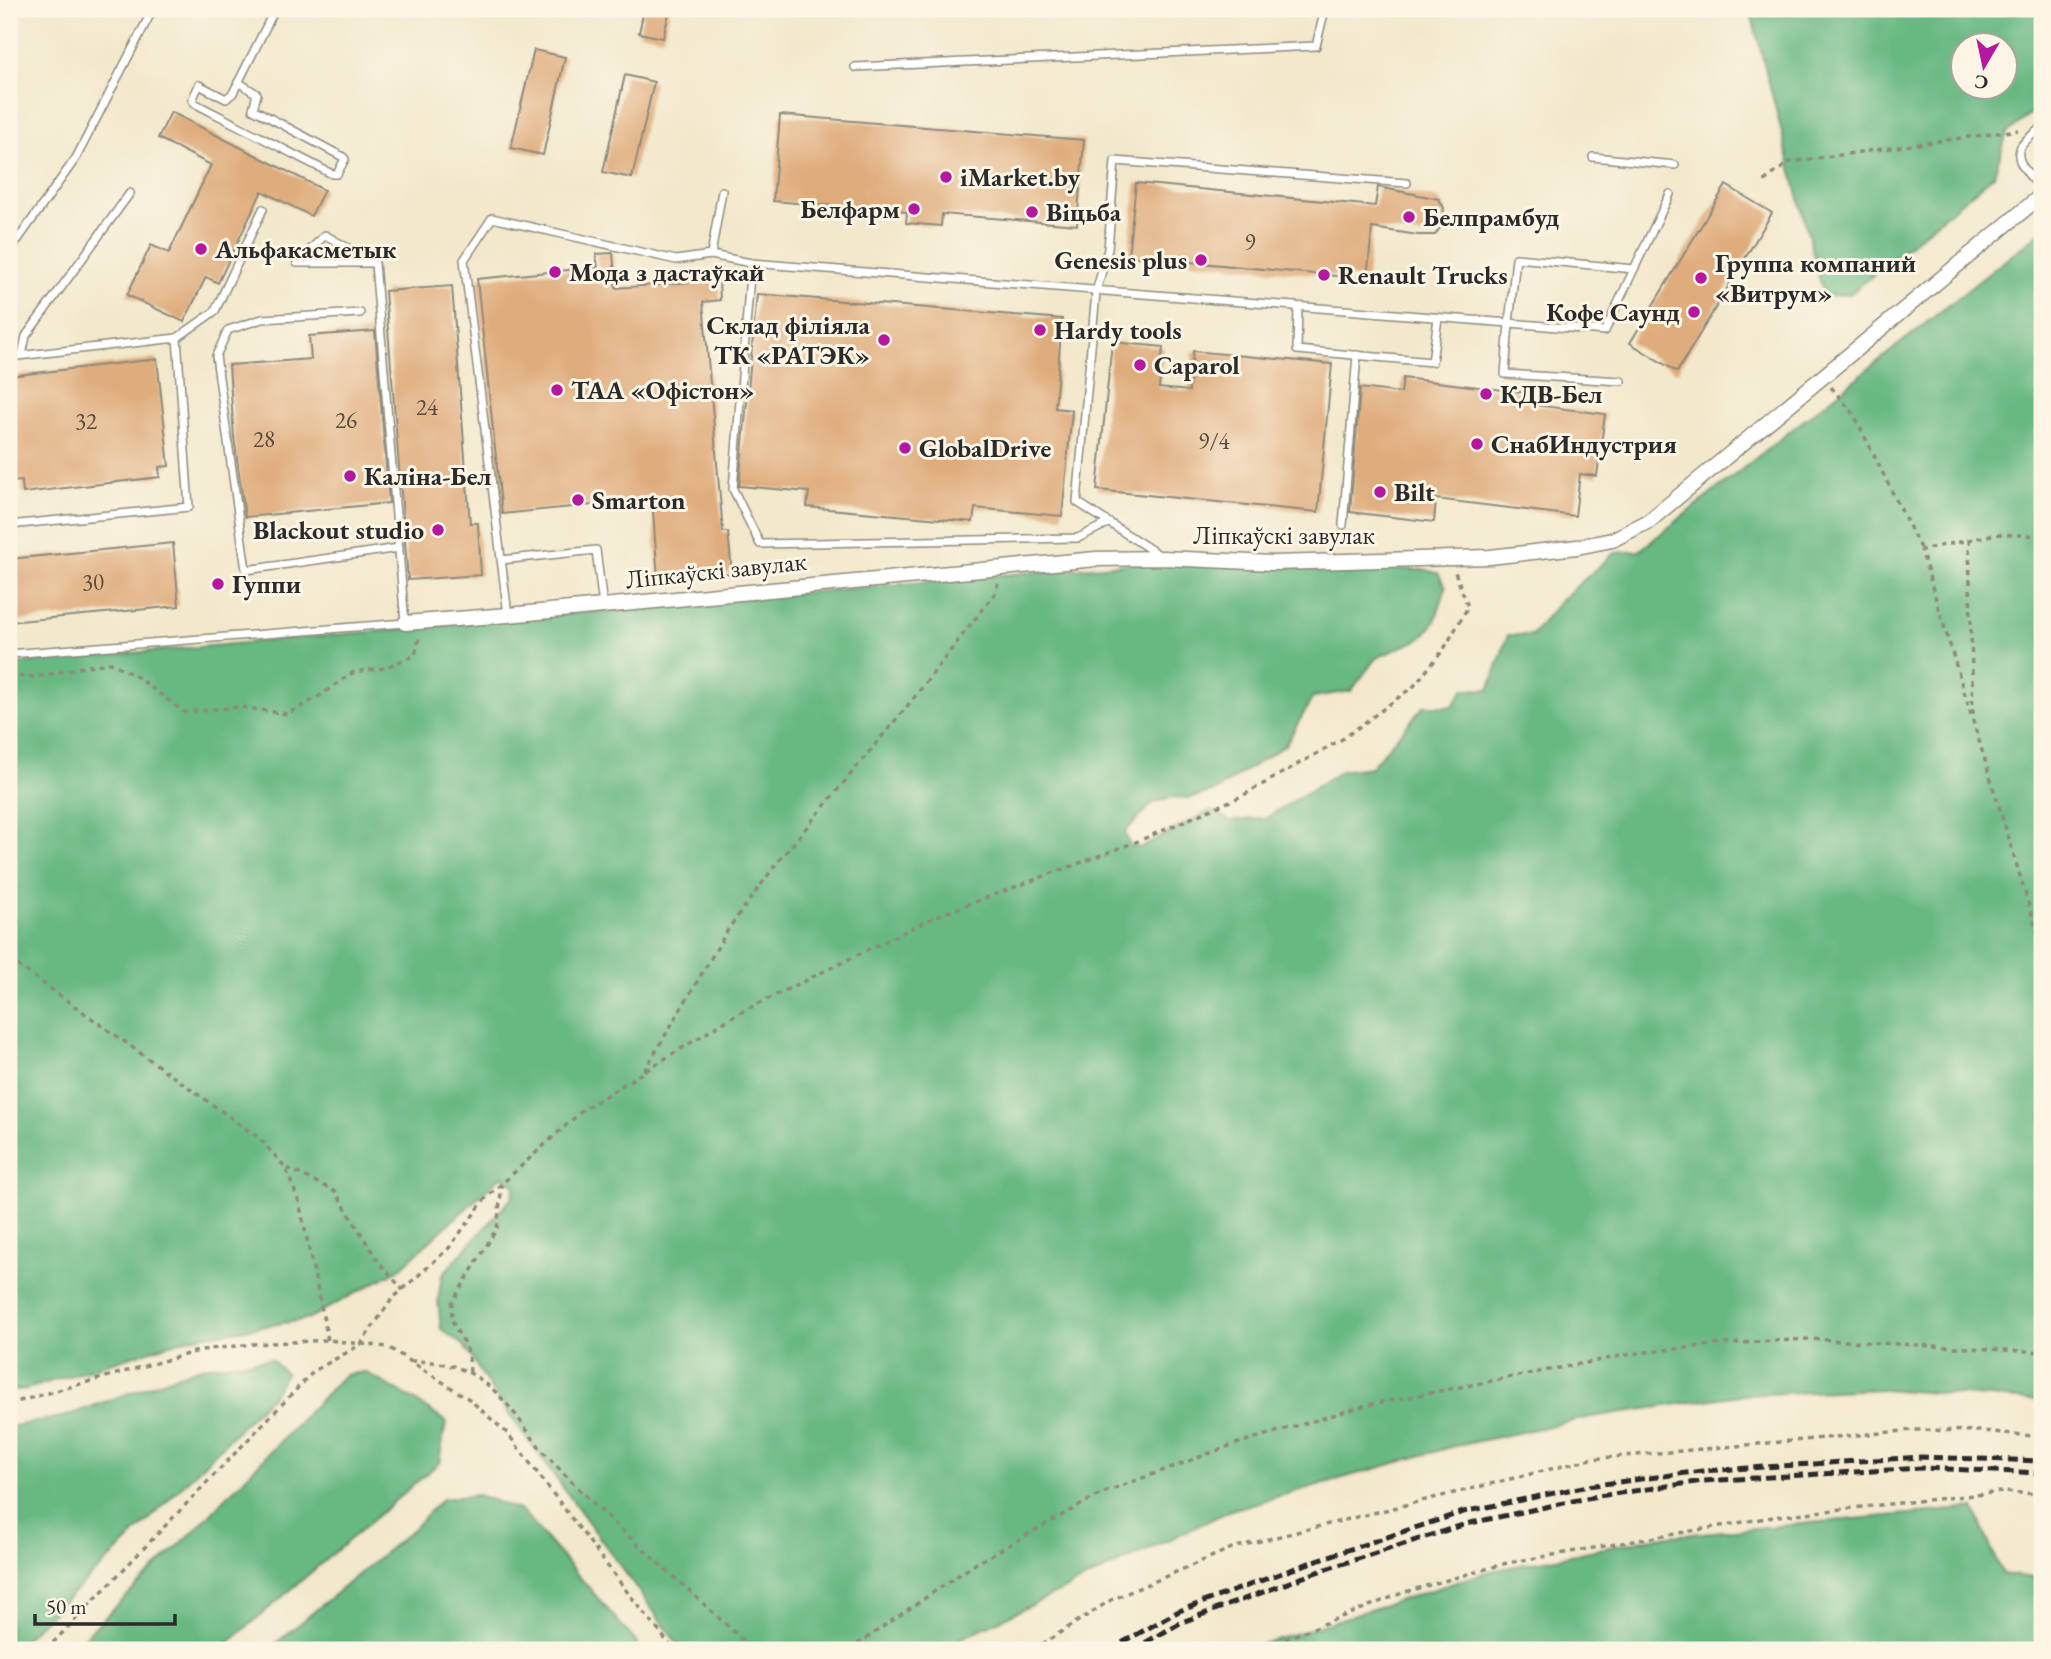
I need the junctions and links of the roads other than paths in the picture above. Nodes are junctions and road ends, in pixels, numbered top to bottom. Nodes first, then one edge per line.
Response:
1 (153, 9) edge
2 (275, 9) edge
3 (1325, 9) edge
4 (855, 67) dead end
5 (238, 82) junction
6 (2042, 127) edge
7 (1593, 157) dead end
8 (1675, 165) dead end
9 (1407, 183) dead end
10 (2042, 186) edge
11 (722, 191) dead end
12 (130, 193) dead end
13 (1670, 194) dead end
14 (2042, 195) edge
15 (263, 209) dead end
16 (9, 252) edge
17 (711, 255) junction
18 (375, 263) junction
19 (751, 263) junction
20 (1634, 269) junction
21 (1096, 292) junction
22 (1298, 307) junction
23 (360, 313) dead end
24 (1438, 318) junction
25 (1509, 323) junction
26 (177, 338) junction
27 (22, 355) junction
28 (1357, 355) junction
29 (9, 357) edge
30 (1621, 381) dead end
31 (1108, 523) junction
32 (9, 525) edge
33 (1343, 525) dead end
34 (399, 548) junction
35 (1163, 558) junction
36 (501, 560) junction
37 (603, 606) junction
38 (508, 615) junction
39 (405, 623) junction
40 (9, 654) edge

1 - 16 lane
2 - 5 lane
3 - 4 lane
5 - 5 lane
6 - 10 lane
7 - 8 lane
9 - 21 lane
11 - 17 lane
12 - 27 lane
13 - 20 lane
14 - 35 street, Ліпкаўскі завулак
15 - 26 lane
17 - 19 lane
17 - 36 lane
18 - 18 lane
18 - 34 lane
19 - 21 lane
19 - 31 lane
20 - 25 lane
20 - 25 lane
21 - 22 lane
21 - 31 lane
22 - 24 lane
22 - 28 lane
23 - 34 lane
24 - 25 lane
24 - 28 lane
25 - 30 lane
26 - 27 lane
26 - 32 lane
27 - 29 lane
28 - 33 lane
31 - 35 lane
34 - 39 lane
35 - 37 street, Ліпкаўскі завулак
36 - 37 lane
36 - 38 lane
37 - 38 street, Ліпкаўскі завулак
38 - 39 street, Ліпкаўскі завулак
39 - 40 lane

